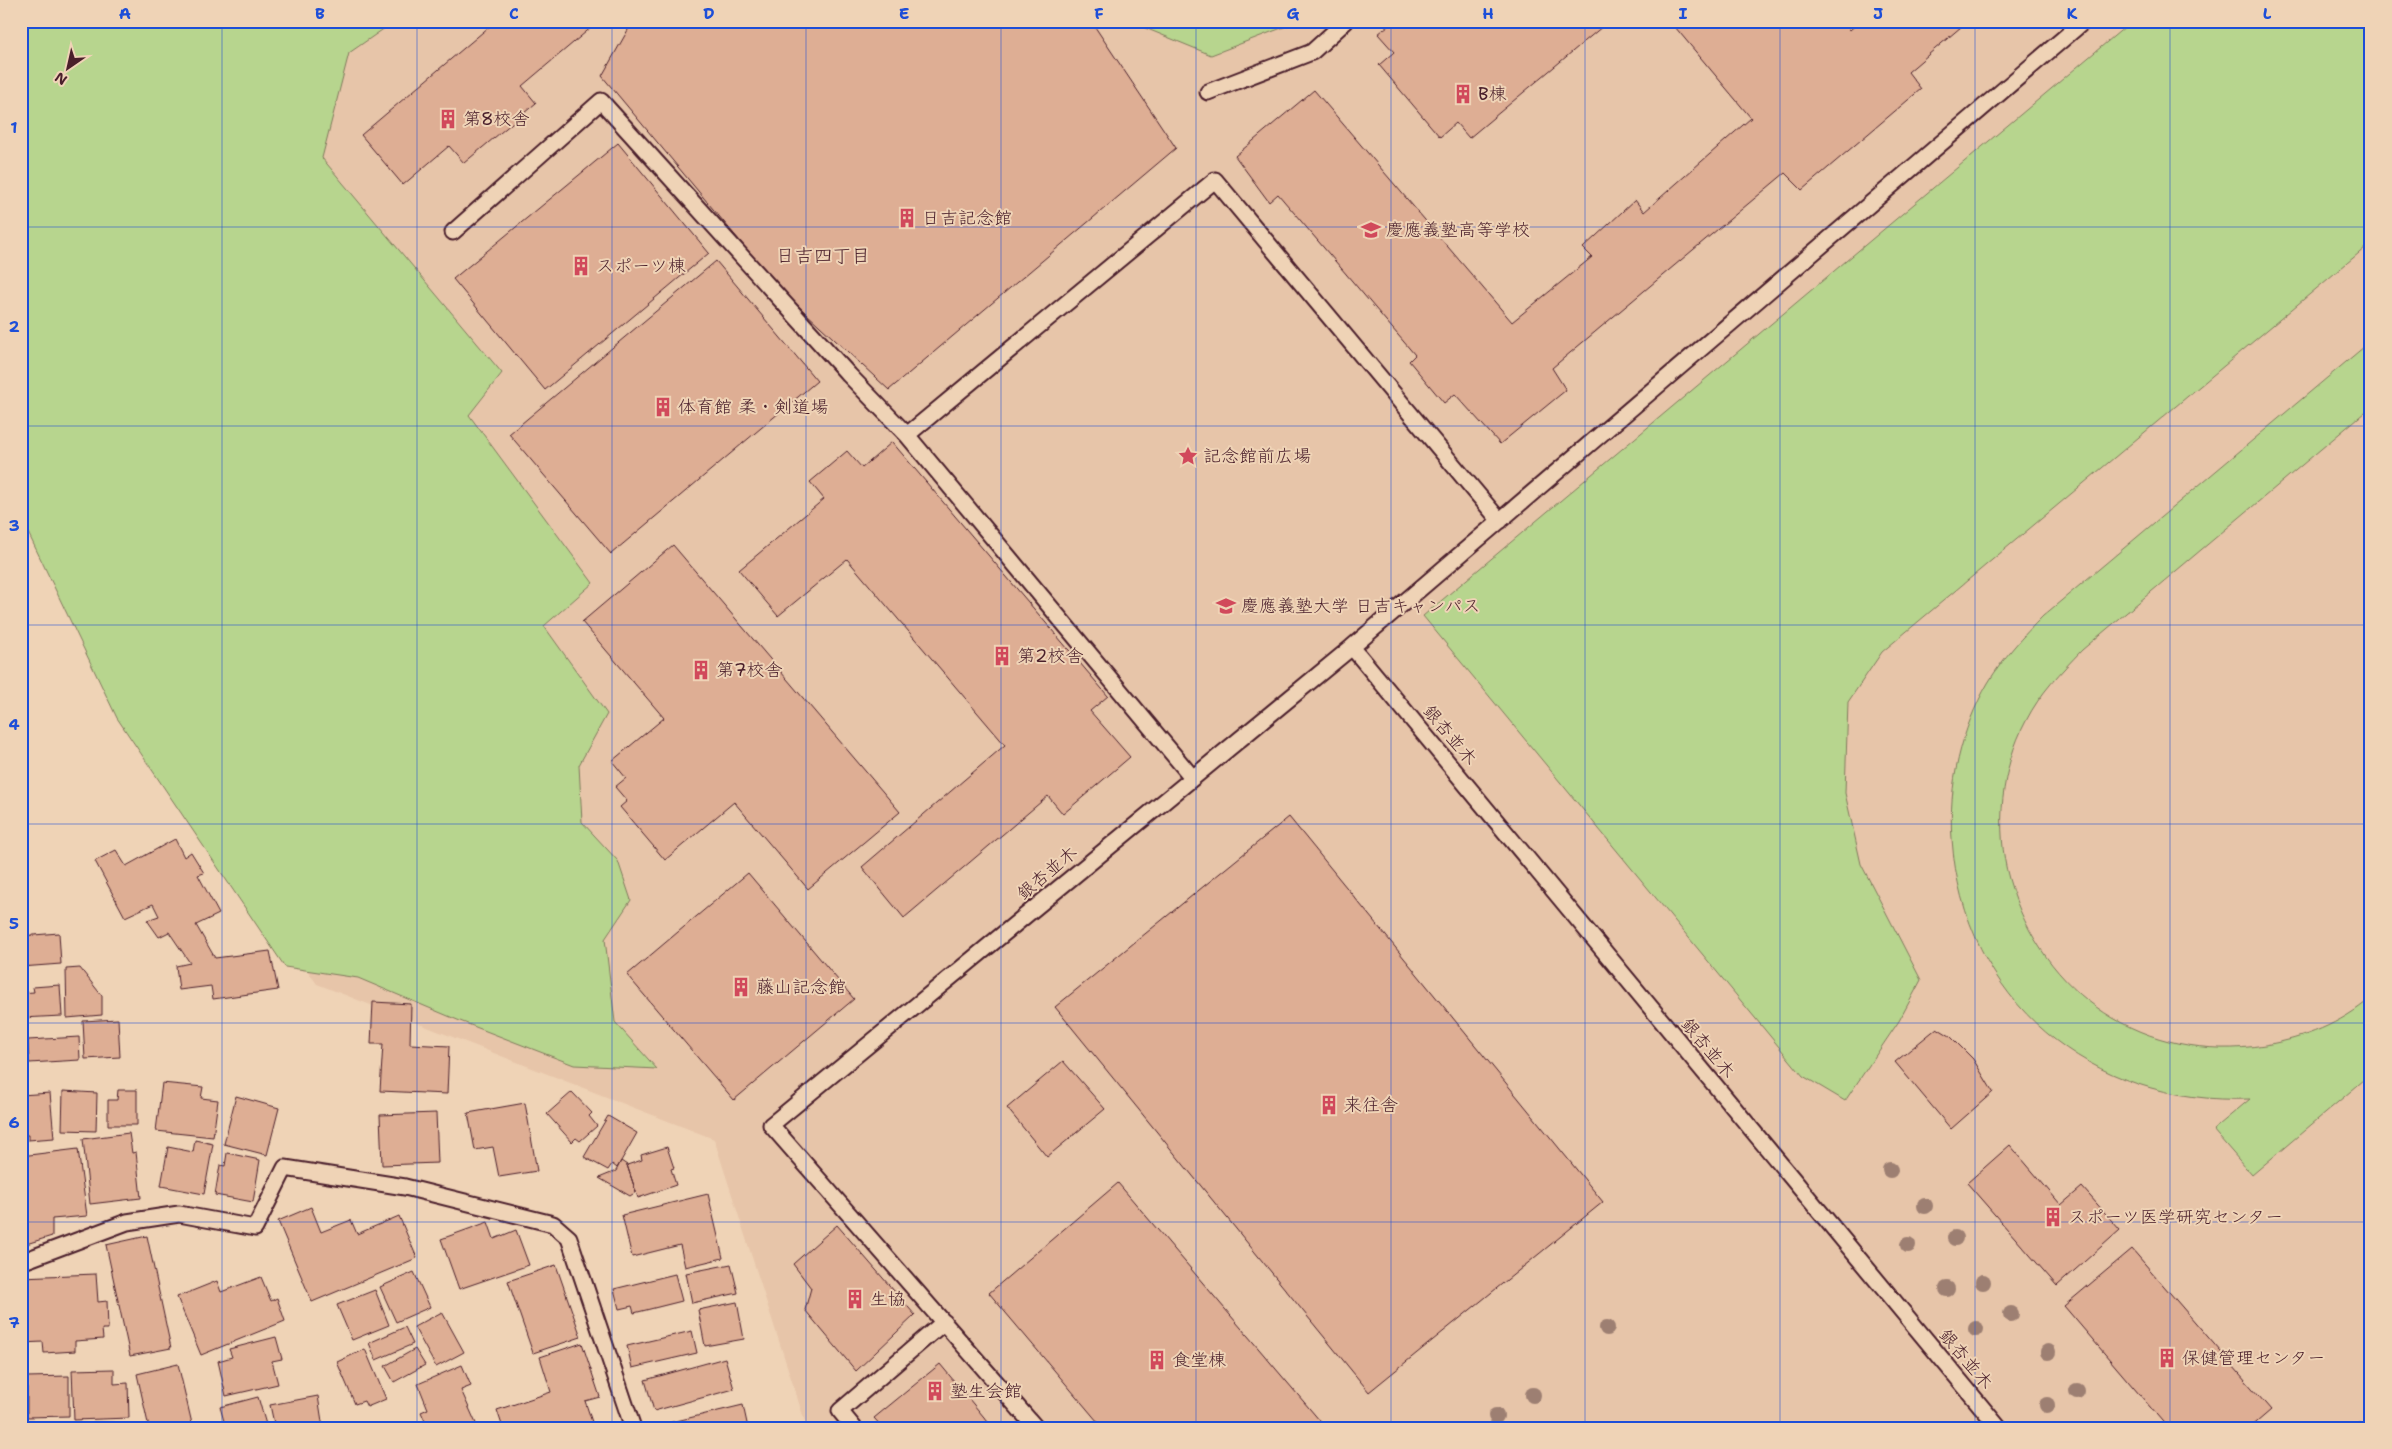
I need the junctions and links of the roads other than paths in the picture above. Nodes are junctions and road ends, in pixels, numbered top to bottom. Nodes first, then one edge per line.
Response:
1 (1346, 21) edge
2 (2084, 21) edge
3 (1208, 92) dead end
4 (454, 232) dead end
5 (907, 435) junction
6 (1500, 520) junction
7 (1352, 647) junction
8 (1192, 777) junction
9 (21, 1262) edge
10 (944, 1322) junction
11 (633, 1428) edge
12 (854, 1428) edge
13 (1036, 1428) edge
14 (1999, 1428) edge

1 - 3 lane
2 - 6 lane
4 - 5 lane
5 - 6 lane
5 - 8 lane
6 - 7 lane
7 - 8 lane, 銀杏並木
7 - 14 lane, 銀杏並木
8 - 10 lane, 銀杏並木
9 - 11 lane
10 - 12 lane
10 - 13 lane

